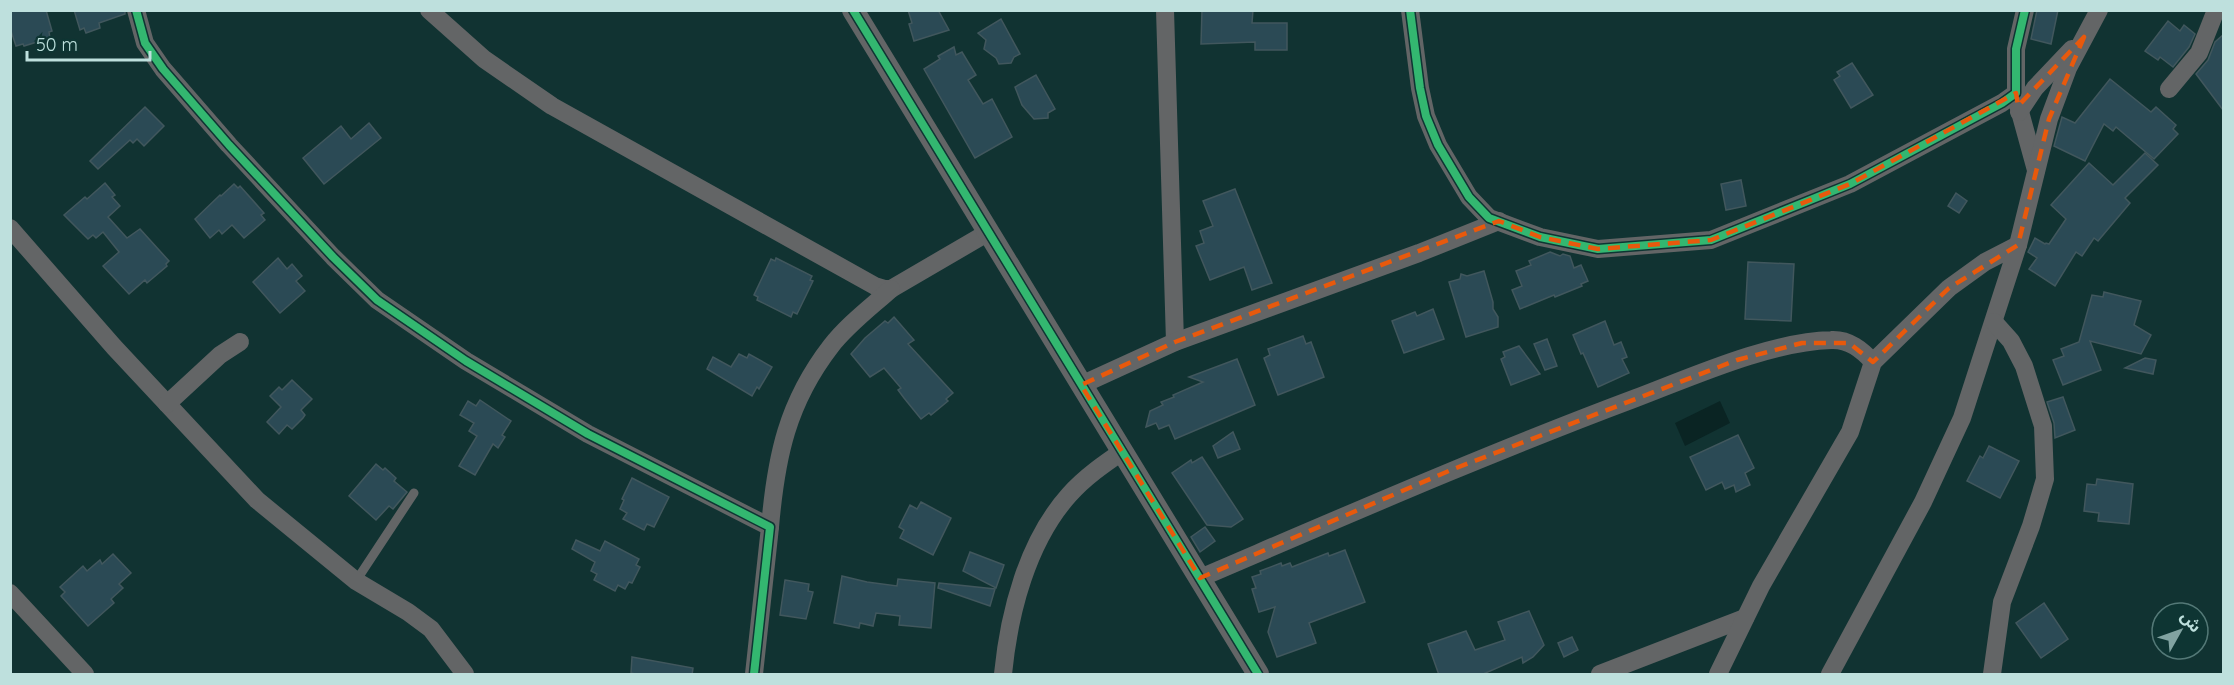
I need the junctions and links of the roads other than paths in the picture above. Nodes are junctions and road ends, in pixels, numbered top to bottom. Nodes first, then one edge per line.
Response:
1 (136, 10) edge
2 (429, 10) edge
3 (1165, 10) edge
4 (1410, 10) edge
5 (2025, 10) edge
6 (2099, 10) edge
7 (2216, 10) edge
8 (855, 12) edge
9 (2084, 37) junction
10 (2169, 89) dead end
11 (2016, 93) junction
12 (2019, 112) junction
13 (2036, 171) junction
14 (1499, 221) junction
15 (10, 228) edge
16 (987, 233) junction
17 (2018, 245) junction
18 (891, 289) junction
19 (1994, 322) junction
20 (240, 342) dead end
21 (1176, 342) junction
22 (1873, 362) junction
23 (1081, 385) junction
24 (167, 404) junction
25 (1123, 451) junction
26 (414, 493) dead end
27 (770, 527) junction
28 (1200, 578) junction
29 (356, 580) junction
30 (10, 593) edge
31 (1745, 618) junction
32 (1994, 653) junction
33 (85, 675) edge
34 (465, 675) edge
35 (754, 675) edge
36 (1003, 675) edge
37 (1257, 675) edge
38 (1599, 675) edge
39 (1718, 675) edge
40 (1830, 675) edge
41 (1992, 675) edge
42 (2001, 675) edge

1 - 27 street
2 - 18 street
3 - 21 street
4 - 14 street
5 - 11 street
6 - 9 street
7 - 10 street
8 - 16 street
9 - 12 street
9 - 13 street
11 - 12 street
11 - 14 street
12 - 13 street
13 - 17 street
14 - 21 street
15 - 24 street
16 - 18 street
16 - 23 street
17 - 19 street
17 - 22 street
18 - 27 street
19 - 32 street
19 - 40 street
20 - 24 street
21 - 23 street
22 - 28 street
22 - 31 street
23 - 25 street
24 - 29 street
25 - 28 street
25 - 36 street
26 - 29 lane
27 - 35 street
28 - 37 street
29 - 34 street
30 - 33 street
31 - 38 street
31 - 39 street
32 - 41 street
32 - 42 street

